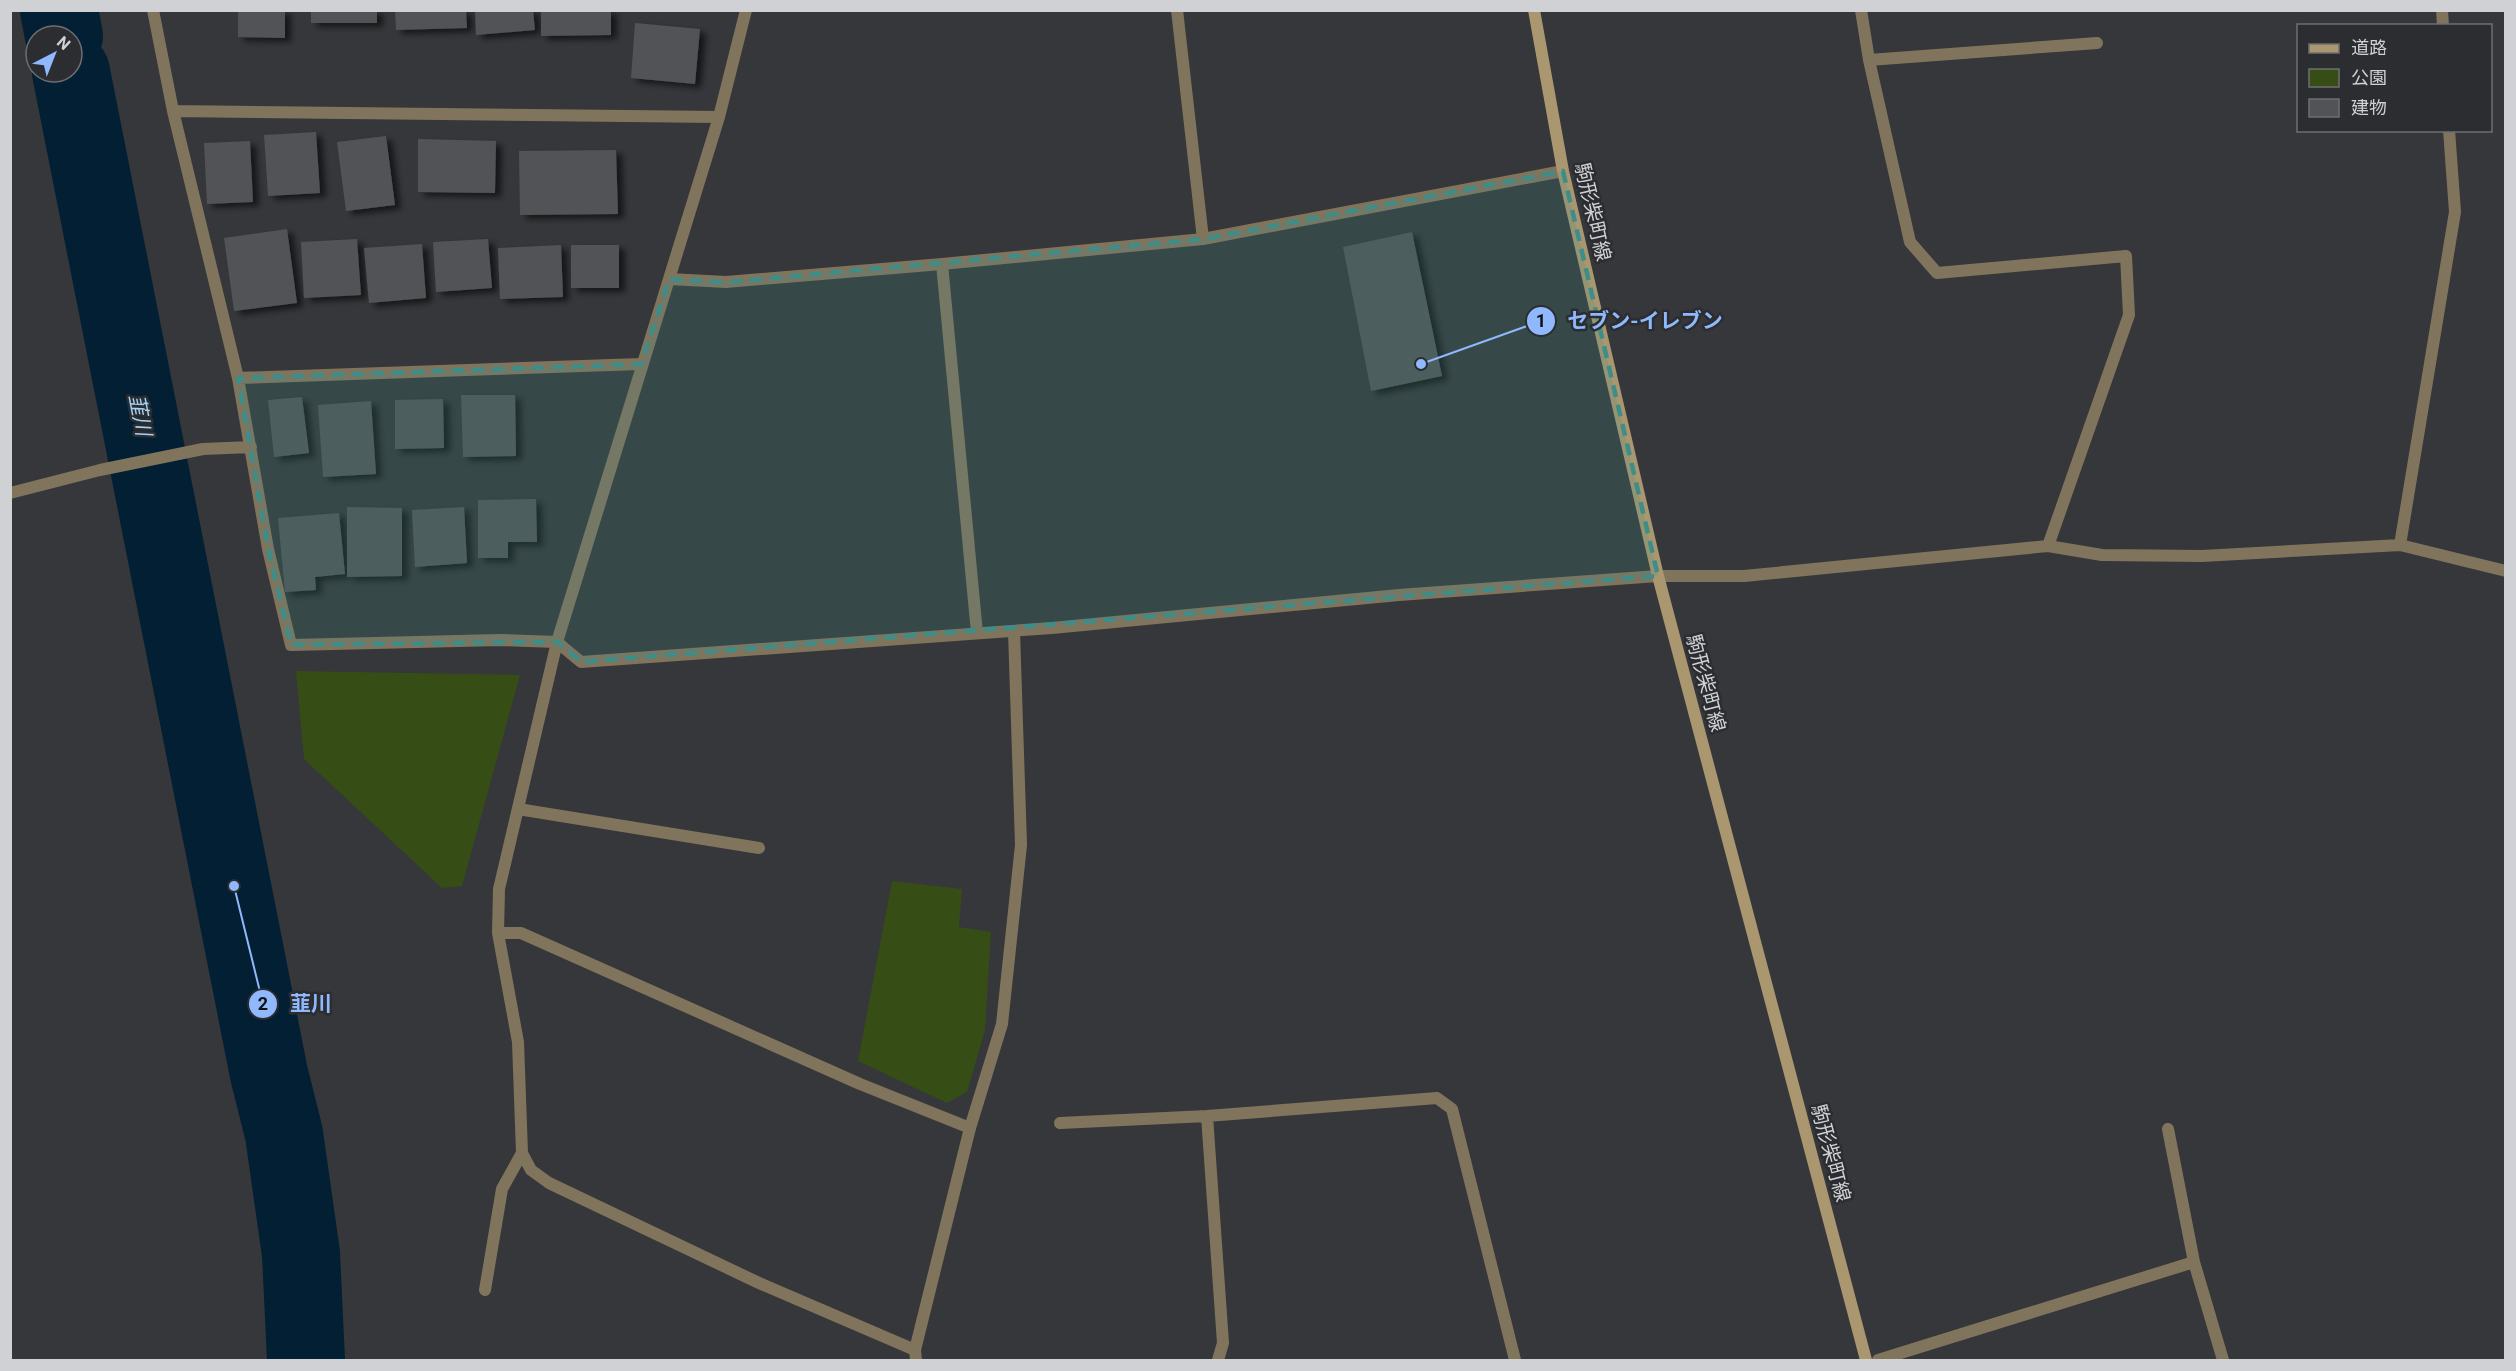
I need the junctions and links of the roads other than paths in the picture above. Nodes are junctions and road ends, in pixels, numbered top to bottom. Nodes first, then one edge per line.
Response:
1 (153, 10) edge
2 (746, 10) edge
3 (1177, 10) edge
4 (1534, 10) edge
5 (1861, 10) edge
6 (2097, 43) dead end
7 (1869, 60) junction
8 (173, 111) junction
9 (719, 117) junction
10 (2449, 132) edge
11 (1563, 171) junction
12 (1203, 239) junction
13 (942, 264) junction
14 (669, 279) junction
15 (641, 364) junction
16 (238, 378) junction
17 (250, 447) junction
18 (10, 493) edge
19 (2400, 545) junction
20 (2048, 546) junction
21 (2505, 571) edge
22 (1658, 576) junction
23 (1014, 631) junction
24 (977, 633) junction
25 (557, 642) junction
26 (518, 809) junction
27 (759, 848) dead end
28 (498, 933) junction
29 (1207, 1116) junction
30 (1060, 1123) dead end
31 (970, 1128) junction
32 (2168, 1129) dead end
33 (522, 1153) junction
34 (2194, 1262) junction
35 (486, 1290) dead end
36 (916, 1355) edge
37 (1218, 1360) edge
38 (1515, 1360) edge
39 (1866, 1360) edge
40 (1878, 1360) edge
41 (2223, 1360) edge

1 - 8 street
2 - 9 street
3 - 12 street
4 - 11 main road, 駒形柴町線
5 - 7 street
6 - 7 street
7 - 20 street
8 - 9 street
8 - 16 street
9 - 14 street
10 - 19 street
11 - 12 street
11 - 22 main road, 駒形柴町線
12 - 13 street
13 - 14 street
13 - 24 street
14 - 15 street
15 - 16 street
15 - 25 street
16 - 17 street
17 - 18 street
17 - 25 street
19 - 20 street
19 - 21 street
20 - 22 street
22 - 23 street
22 - 39 main road, 駒形柴町線
23 - 24 street
23 - 31 street
24 - 25 street
25 - 26 street
26 - 27 street
26 - 28 street
28 - 31 street
28 - 33 street
29 - 30 street
29 - 37 street
29 - 38 street
31 - 36 street
32 - 34 street
33 - 35 street
33 - 36 street
34 - 40 street
34 - 41 street

